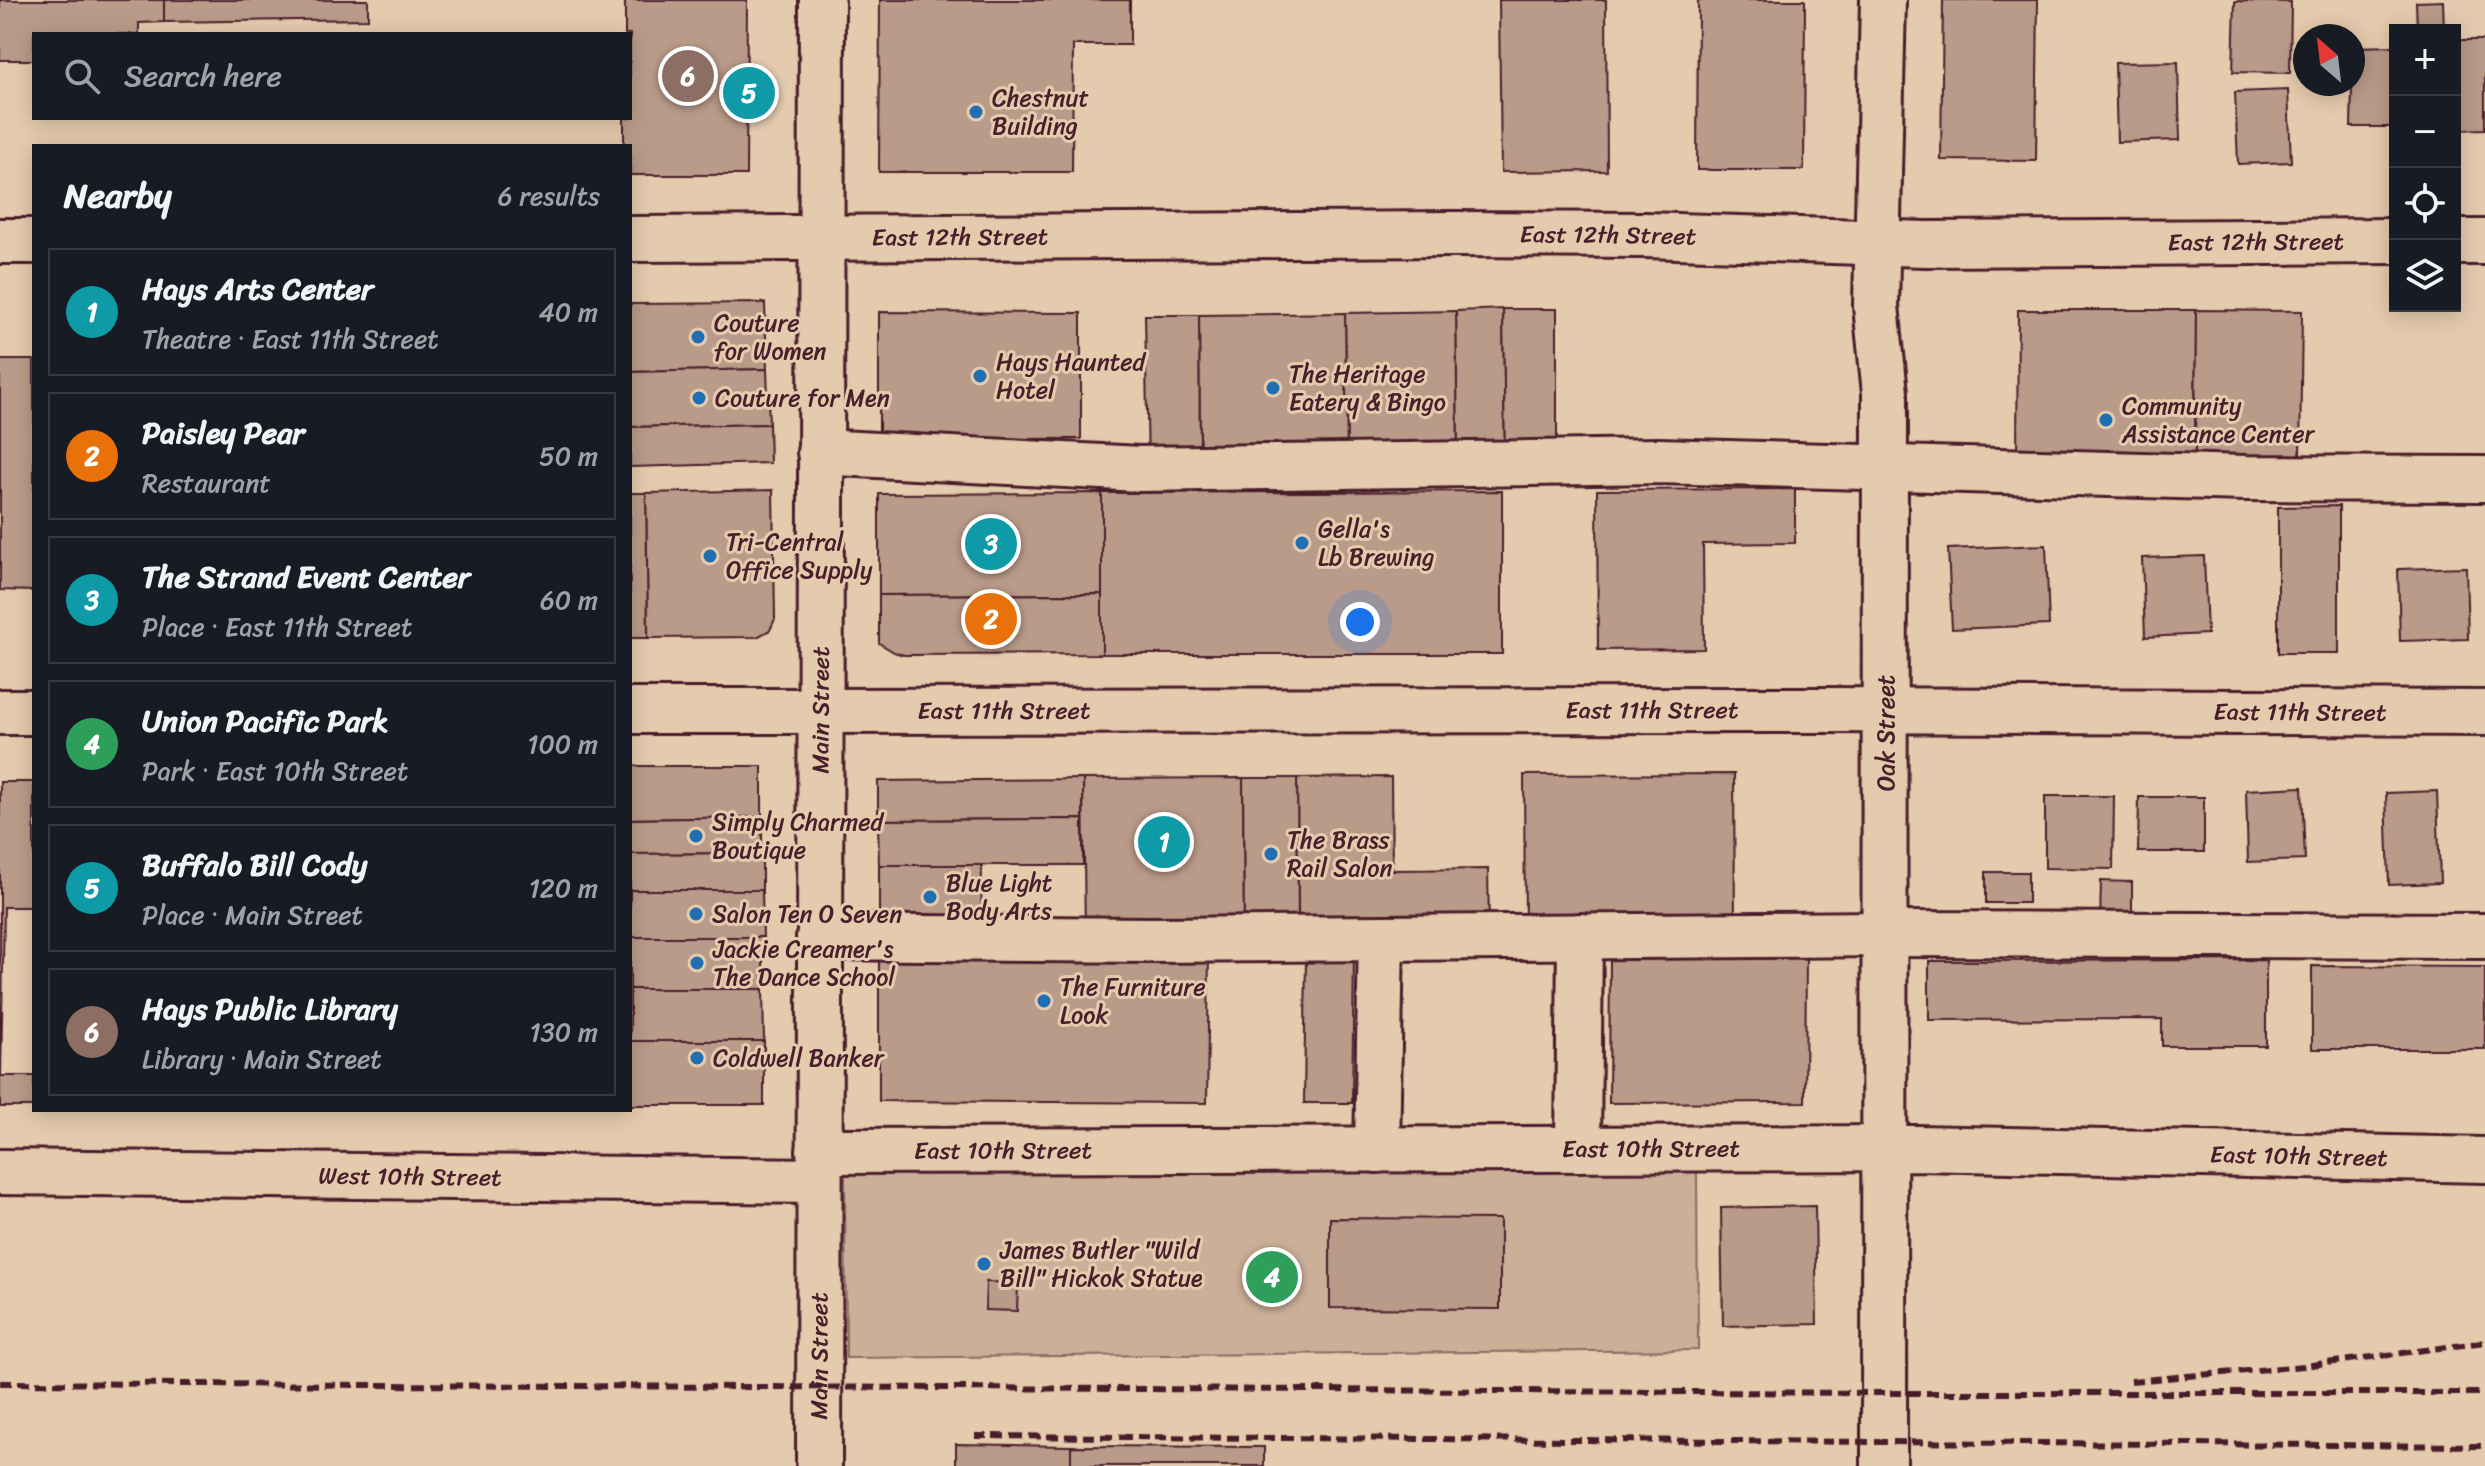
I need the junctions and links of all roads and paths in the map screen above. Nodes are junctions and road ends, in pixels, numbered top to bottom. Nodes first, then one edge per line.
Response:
1 (822, 0) edge
2 (1883, 0) edge
3 (632, 239) edge
4 (821, 239) junction
5 (0, 241) edge
6 (32, 241) edge
7 (2389, 241) edge
8 (1877, 242) junction
9 (2461, 242) edge
10 (2485, 242) edge
11 (820, 452) junction
12 (1885, 467) junction
13 (2485, 479) edge
14 (1886, 710) junction
15 (632, 711) edge
16 (821, 711) junction
17 (0, 712) edge
18 (32, 712) edge
19 (2485, 713) edge
20 (1886, 934) junction
21 (1580, 936) junction
22 (2485, 936) edge
23 (819, 937) junction
24 (1381, 938) junction
25 (1578, 1149) junction
26 (1886, 1149) junction
27 (1377, 1150) junction
28 (2485, 1160) edge
29 (819, 1166) junction
30 (0, 1172) edge
31 (819, 1466) edge
32 (1884, 1466) edge

1 - 4 street, Main Street
2 - 8 street, Oak Street
3 - 4 street, East 12th Street
4 - 8 street, East 12th Street
4 - 11 street, Main Street
5 - 6 street
7 - 8 street, East 12th Street
8 - 12 street, Oak Street
9 - 10 street
11 - 12 street
11 - 16 street, Main Street
12 - 13 street
12 - 14 street, Oak Street
14 - 16 street, East 11th Street
14 - 19 street, East 11th Street
14 - 20 street, Oak Street
15 - 16 street, East 11th Street
16 - 23 street, Main Street
17 - 18 street
20 - 21 street
20 - 22 street
20 - 26 street, Oak Street
21 - 24 street
21 - 25 street
23 - 24 street
23 - 29 street, Main Street
24 - 27 street
25 - 26 street, East 10th Street
25 - 27 street, East 10th Street
26 - 28 street, East 10th Street
26 - 32 street, Oak Street
27 - 29 street, East 10th Street
29 - 30 street, West 10th Street
29 - 31 street, Main Street

